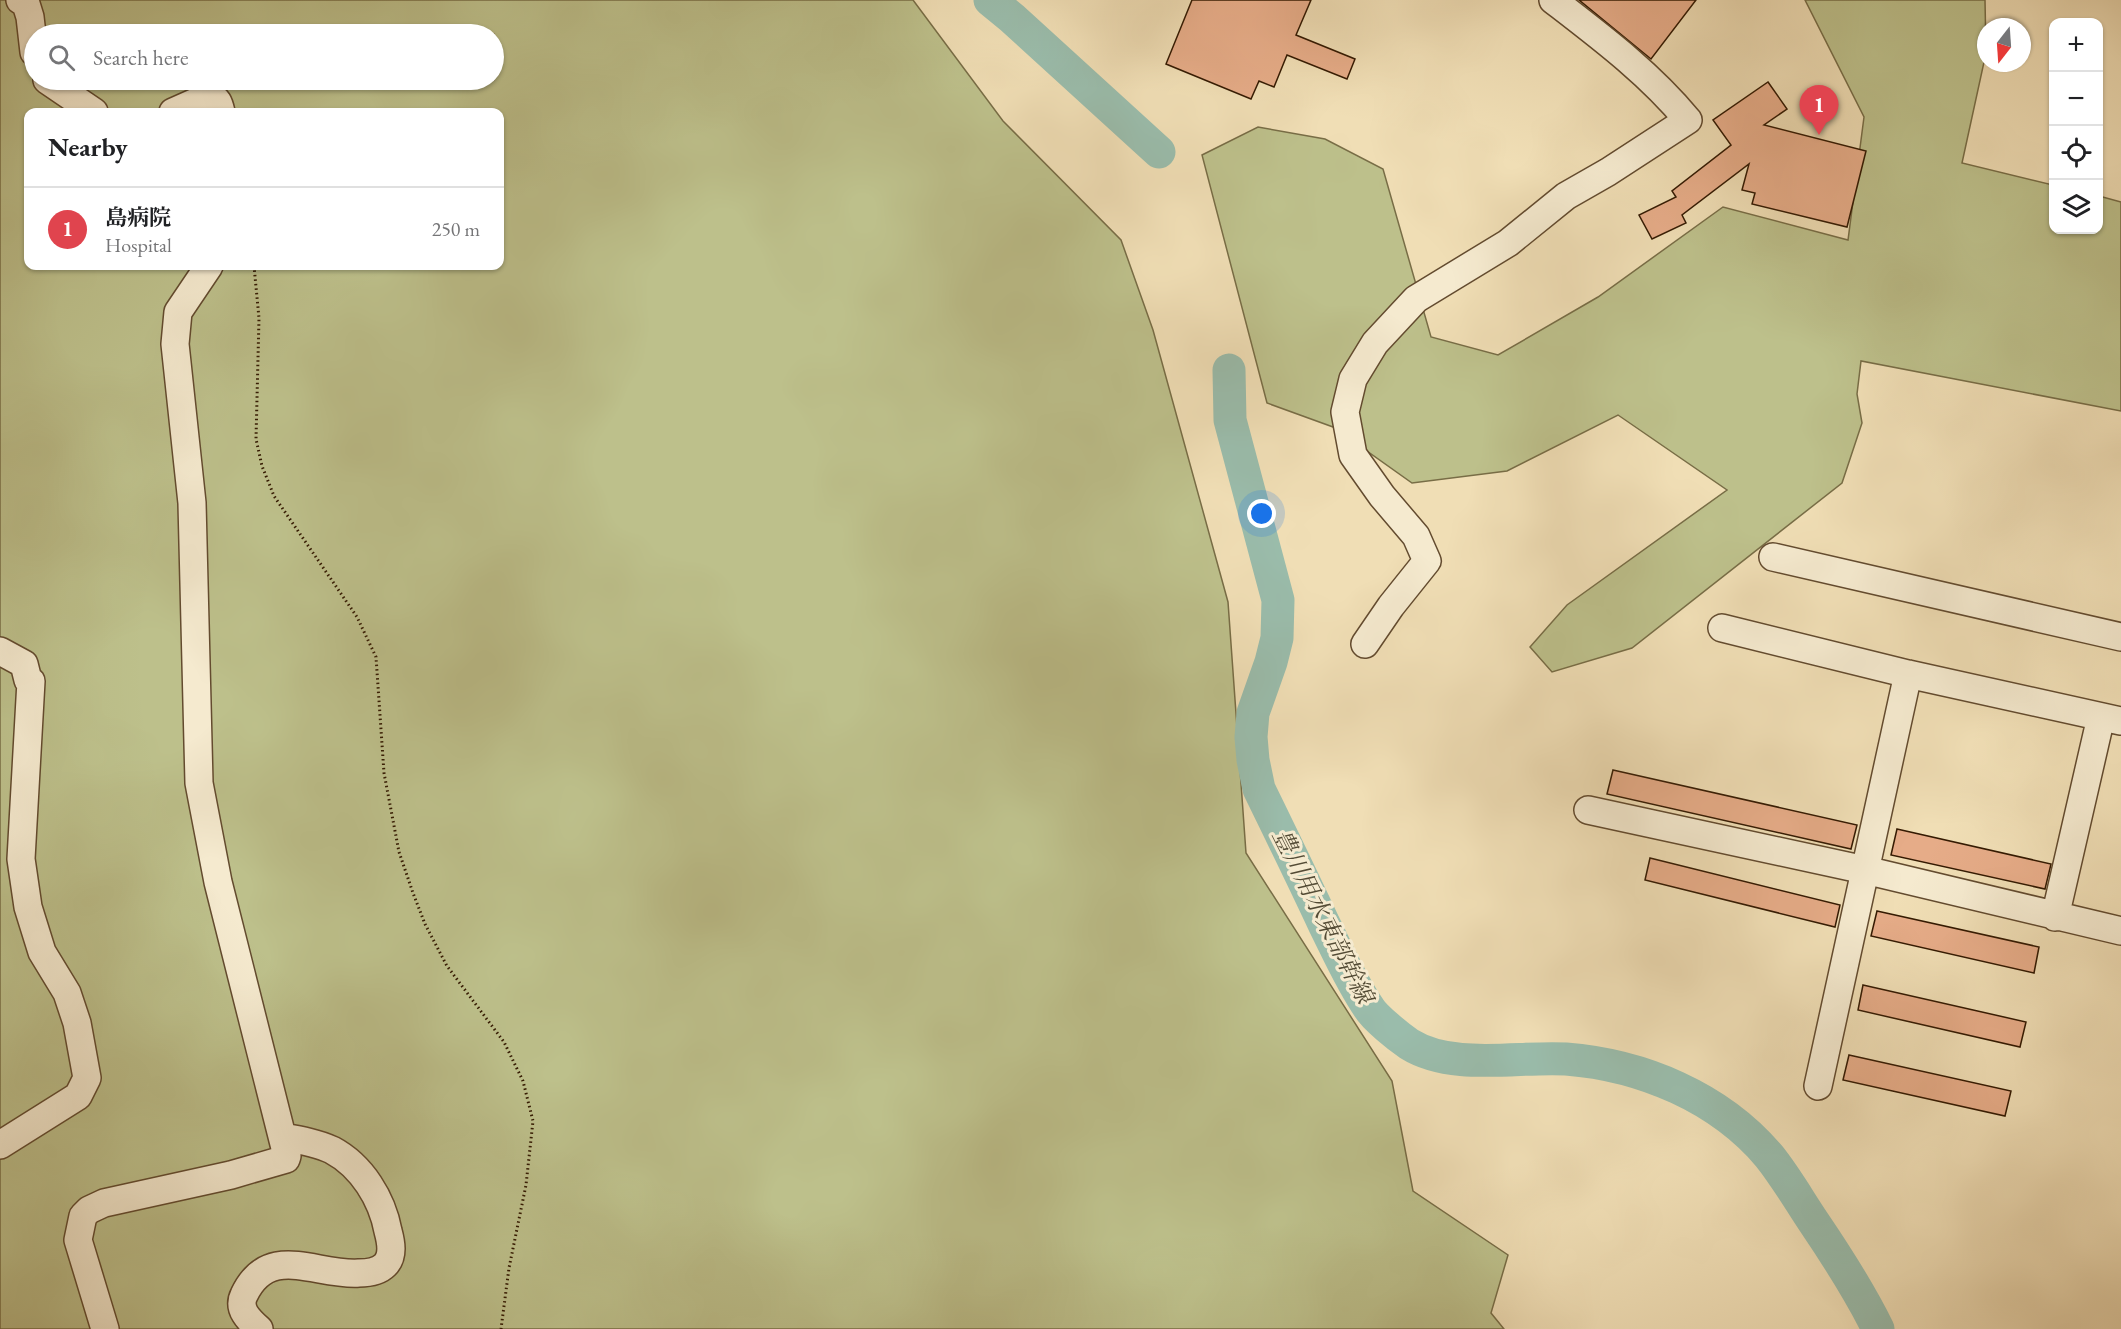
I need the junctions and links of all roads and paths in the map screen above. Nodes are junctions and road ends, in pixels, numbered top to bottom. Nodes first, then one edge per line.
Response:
1 (20, 0) edge
2 (1553, 0) edge
3 (31, 24) edge
4 (62, 90) edge
5 (88, 108) edge
6 (182, 108) edge
7 (220, 108) edge
8 (206, 270) edge
9 (254, 270) edge
10 (1773, 557) dead end
11 (1722, 628) dead end
12 (2121, 637) edge
13 (1365, 644) dead end
14 (0, 651) edge
15 (1908, 674) junction
16 (2111, 719) edge
17 (1588, 810) dead end
18 (1865, 870) junction
19 (2055, 917) junction
20 (2121, 931) edge
21 (1818, 1086) dead end
22 (283, 1137) junction
23 (0, 1145) edge
24 (105, 1329) edge
25 (259, 1329) edge
26 (501, 1329) edge

1 - 3 street
2 - 13 street
4 - 5 street
6 - 7 street
8 - 22 street
9 - 26 path
10 - 12 street
11 - 15 street
14 - 23 street
15 - 16 street
15 - 18 street
16 - 19 street
17 - 18 street
18 - 19 street
18 - 21 street
19 - 20 street
22 - 24 street
22 - 25 street

